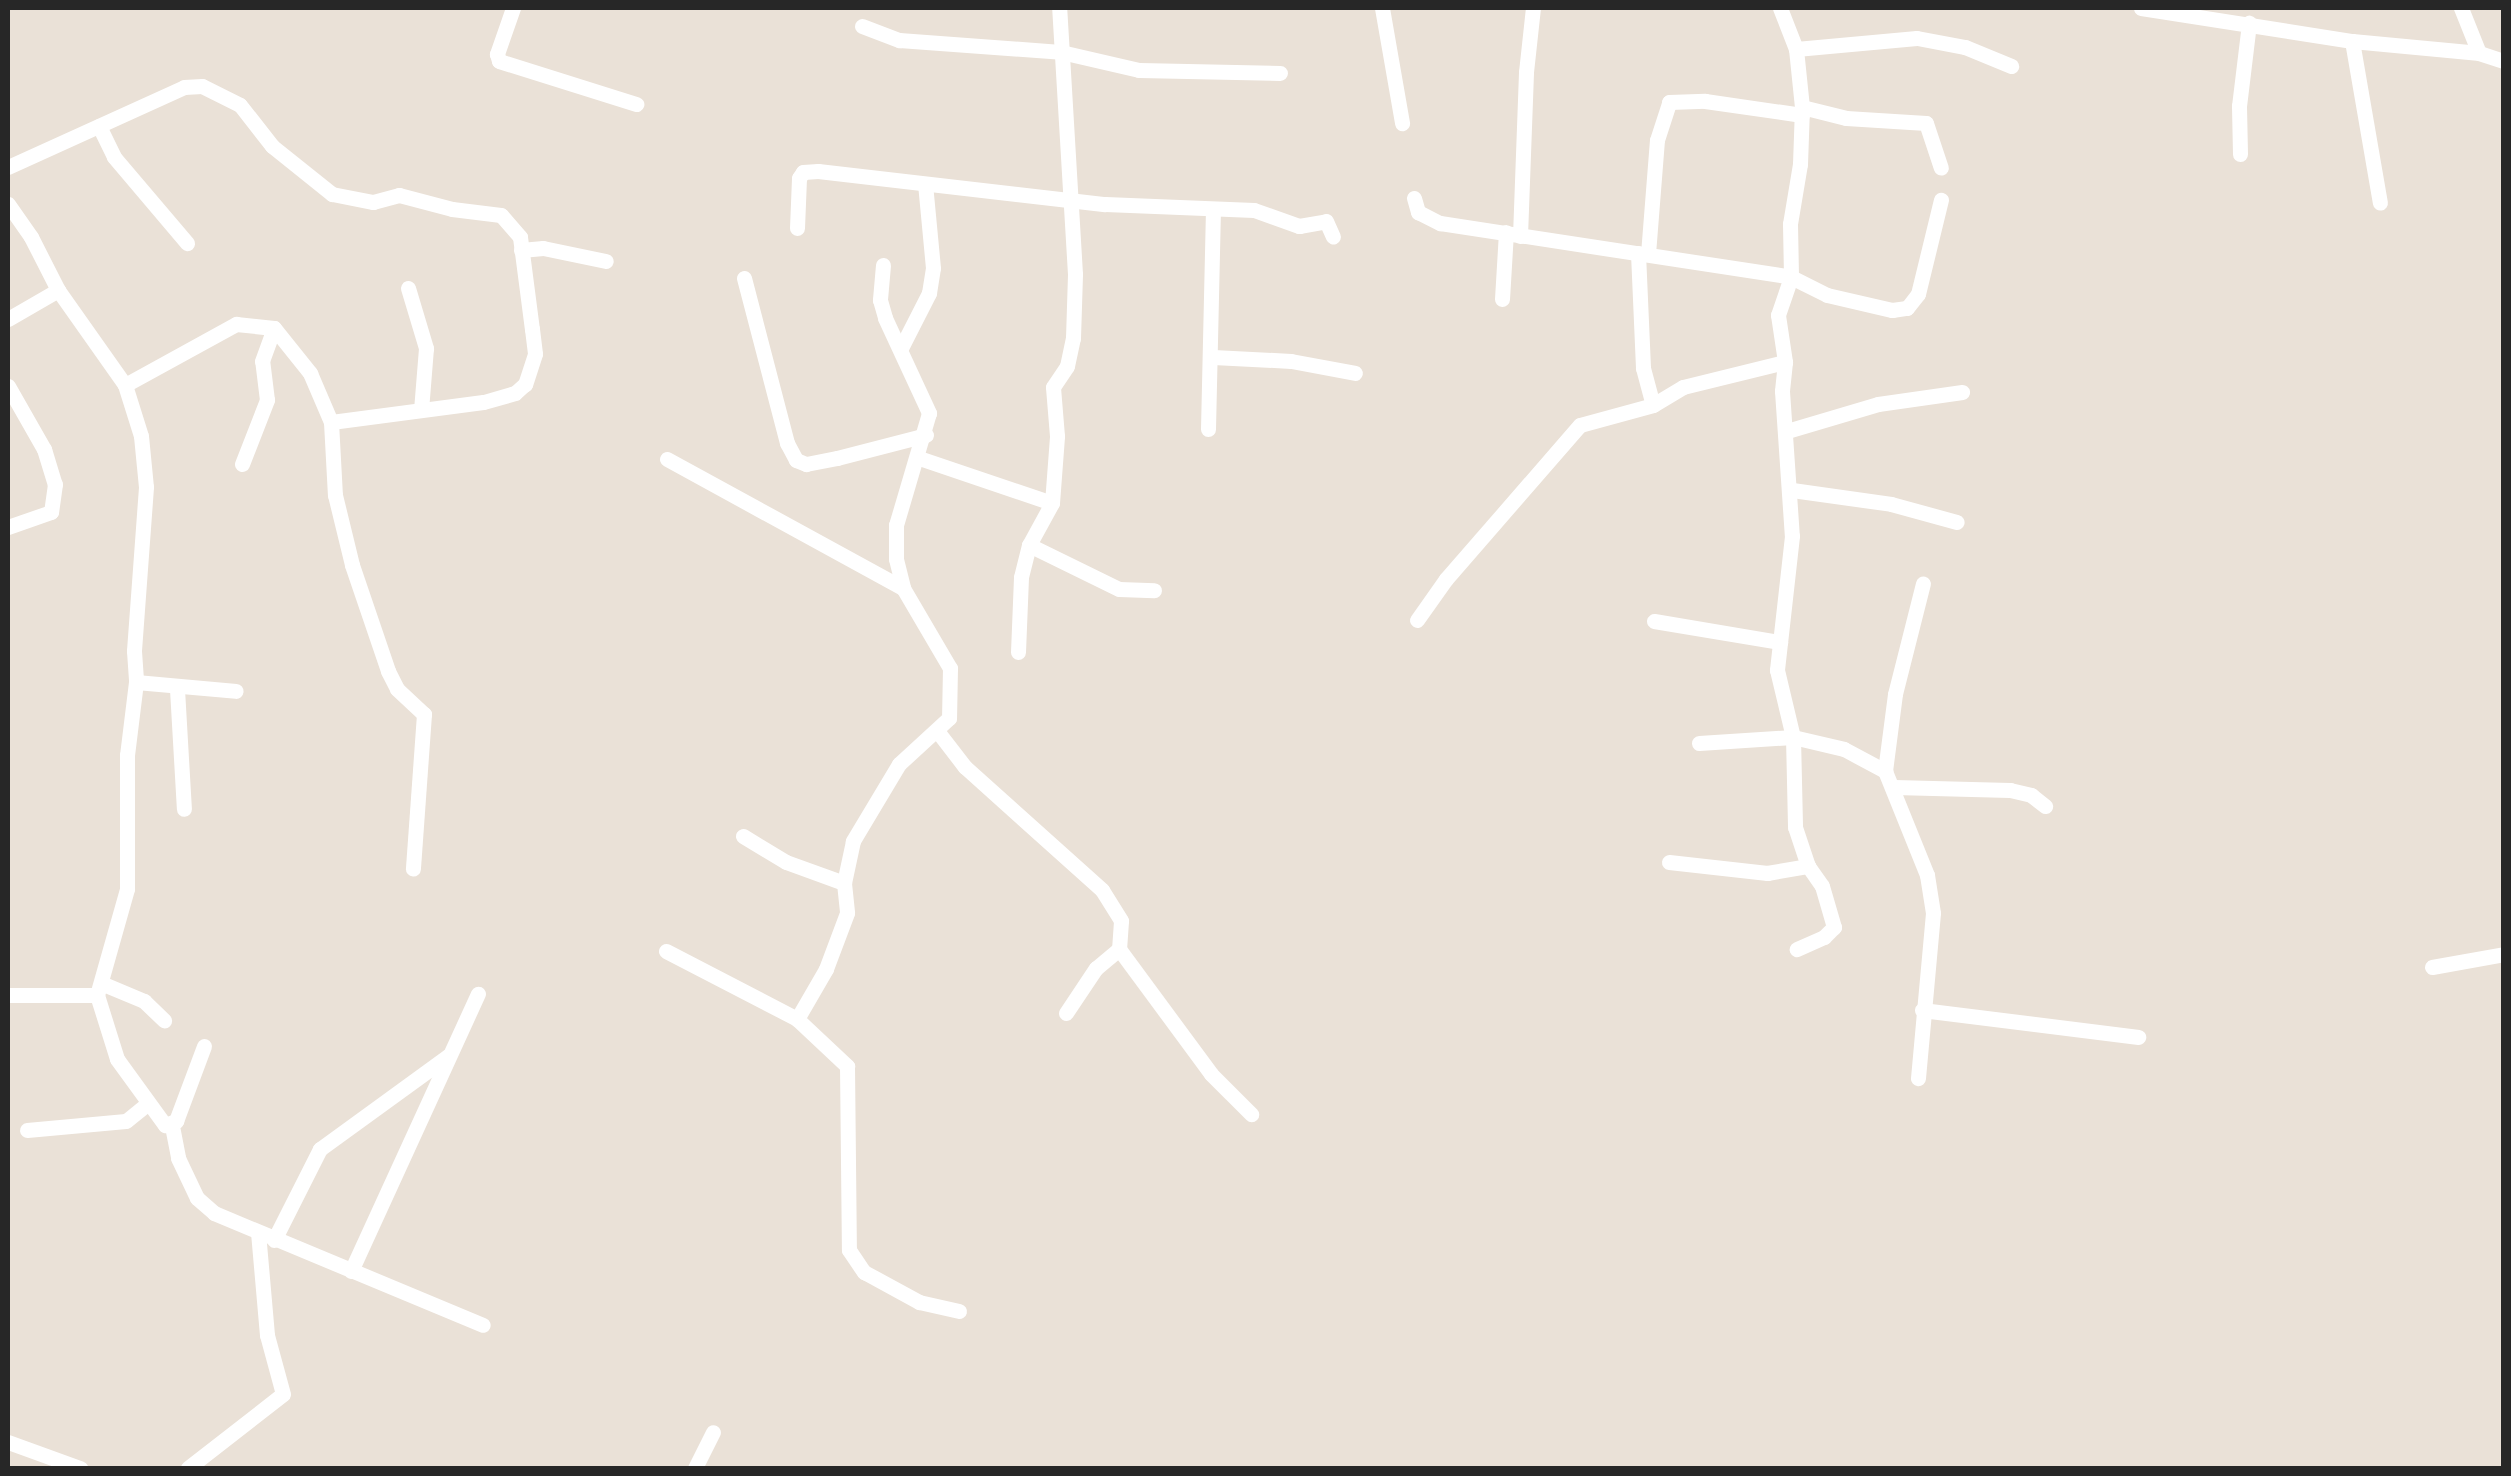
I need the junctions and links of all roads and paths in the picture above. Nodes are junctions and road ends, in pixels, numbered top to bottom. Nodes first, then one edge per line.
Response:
1 (514, 8) edge
2 (1058, 8) edge
3 (1382, 8) edge
4 (1534, 8) edge
5 (1780, 8) edge
6 (2141, 8) edge
7 (2461, 8) edge
8 (2249, 22) junction
9 (862, 26) dead end
10 (2352, 41) junction
11 (1796, 49) junction
12 (1061, 52) junction
13 (2479, 54) junction
14 (2503, 63) edge
15 (2010, 66) dead end
16 (1280, 73) dead end
17 (636, 104) dead end
18 (1802, 112) junction
19 (1402, 123) dead end
20 (99, 126) junction
21 (2240, 154) dead end
22 (8, 167) edge
23 (1940, 168) dead end
24 (925, 184) junction
25 (1071, 198) junction
26 (1414, 198) dead end
27 (1941, 200) dead end
28 (8, 204) edge
29 (2380, 204) dead end
30 (1212, 211) junction
31 (798, 228) dead end
32 (1513, 234) junction
33 (1333, 237) dead end
34 (187, 243) dead end
35 (521, 250) junction
36 (1642, 254) junction
37 (606, 261) dead end
38 (883, 265) dead end
39 (1791, 277) junction
40 (744, 278) dead end
41 (408, 288) dead end
42 (58, 290) junction
43 (1502, 299) dead end
44 (8, 319) edge
45 (274, 328) junction
46 (902, 348) junction
47 (1213, 357) junction
48 (1785, 362) junction
49 (1354, 374) dead end
50 (125, 385) junction
51 (8, 386) edge
52 (1962, 392) dead end
53 (1653, 405) junction
54 (420, 410) junction
55 (331, 422) junction
56 (1208, 429) dead end
57 (1787, 430) junction
58 (926, 434) junction
59 (919, 458) junction
60 (667, 459) dead end
61 (242, 464) dead end
62 (1792, 490) junction
63 (1052, 503) junction
64 (1956, 522) dead end
65 (8, 526) edge
66 (1029, 545) junction
67 (1923, 582) dead end
68 (904, 588) junction
69 (1154, 590) dead end
70 (1417, 620) dead end
71 (1654, 621) dead end
72 (1780, 642) junction
73 (1018, 652) dead end
74 (136, 682) junction
75 (177, 689) junction
76 (236, 691) dead end
77 (938, 732) junction
78 (1793, 737) junction
79 (1700, 742) dead end
80 (1886, 771) junction
81 (1894, 787) junction
82 (2046, 806) dead end
83 (184, 809) dead end
84 (743, 836) dead end
85 (1668, 862) dead end
86 (1808, 866) junction
87 (413, 869) dead end
88 (844, 882) junction
89 (1797, 949) dead end
90 (1118, 950) junction
91 (666, 951) dead end
92 (2504, 954) edge
93 (2432, 967) dead end
94 (99, 989) junction
95 (478, 994) dead end
96 (8, 995) edge
97 (1922, 1010) junction
98 (1066, 1012) dead end
99 (797, 1018) junction
100 (164, 1020) dead end
101 (2138, 1037) dead end
102 (204, 1046) dead end
103 (451, 1054) junction
104 (1918, 1078) dead end
105 (148, 1103) junction
106 (1251, 1114) dead end
107 (172, 1126) junction
108 (27, 1130) dead end
109 (258, 1233) junction
110 (274, 1240) junction
111 (351, 1272) junction
112 (958, 1310) dead end
113 (483, 1325) dead end
114 (713, 1432) dead end
115 (8, 1442) edge
116 (80, 1468) edge
117 (188, 1468) edge
118 (694, 1468) edge

1 - 17 street
2 - 12 street
3 - 19 street
4 - 32 street
5 - 11 street
6 - 8 street
7 - 13 street
8 - 10 street
8 - 21 street
9 - 12 street
10 - 13 street
10 - 29 street
11 - 15 street
11 - 18 street
12 - 16 street
12 - 25 street
13 - 14 street
18 - 23 street
18 - 36 street
18 - 39 street
20 - 22 street
20 - 34 street
20 - 35 street
24 - 25 street
24 - 31 street
24 - 46 street
25 - 30 street
25 - 63 street
26 - 32 street
27 - 39 street
28 - 42 street
30 - 33 street
30 - 47 street
32 - 36 street
32 - 43 street
35 - 37 street
35 - 54 street
36 - 39 street
36 - 53 street
38 - 46 street
39 - 48 street
40 - 58 street
41 - 54 street
42 - 44 street
42 - 50 street
45 - 50 street
45 - 55 street
45 - 61 street
46 - 58 street
47 - 49 street
47 - 56 street
48 - 53 street
48 - 57 street
50 - 74 street
51 - 65 street
52 - 57 street
53 - 70 street
54 - 55 street
55 - 87 street
57 - 62 street
58 - 59 street
59 - 63 street
59 - 68 street
60 - 68 street
62 - 64 street
62 - 72 street
63 - 66 street
66 - 69 street
66 - 73 street
67 - 80 street
68 - 77 street
71 - 72 street
72 - 78 street
74 - 75 street
74 - 94 street
75 - 76 street
75 - 83 street
77 - 88 street
77 - 90 street
78 - 79 street
78 - 80 street
78 - 86 street
80 - 81 street
81 - 82 street
81 - 97 street
84 - 88 street
85 - 86 street
86 - 89 street
88 - 99 street
90 - 98 street
90 - 106 street
91 - 99 street
92 - 93 street
94 - 96 street
94 - 100 street
94 - 105 street
95 - 103 street
97 - 101 street
97 - 104 street
99 - 112 street
102 - 107 street
103 - 110 street
103 - 111 street
105 - 107 street
105 - 108 street
107 - 109 street
109 - 110 street
109 - 117 street
110 - 111 street
111 - 113 street
114 - 118 street
115 - 116 street

